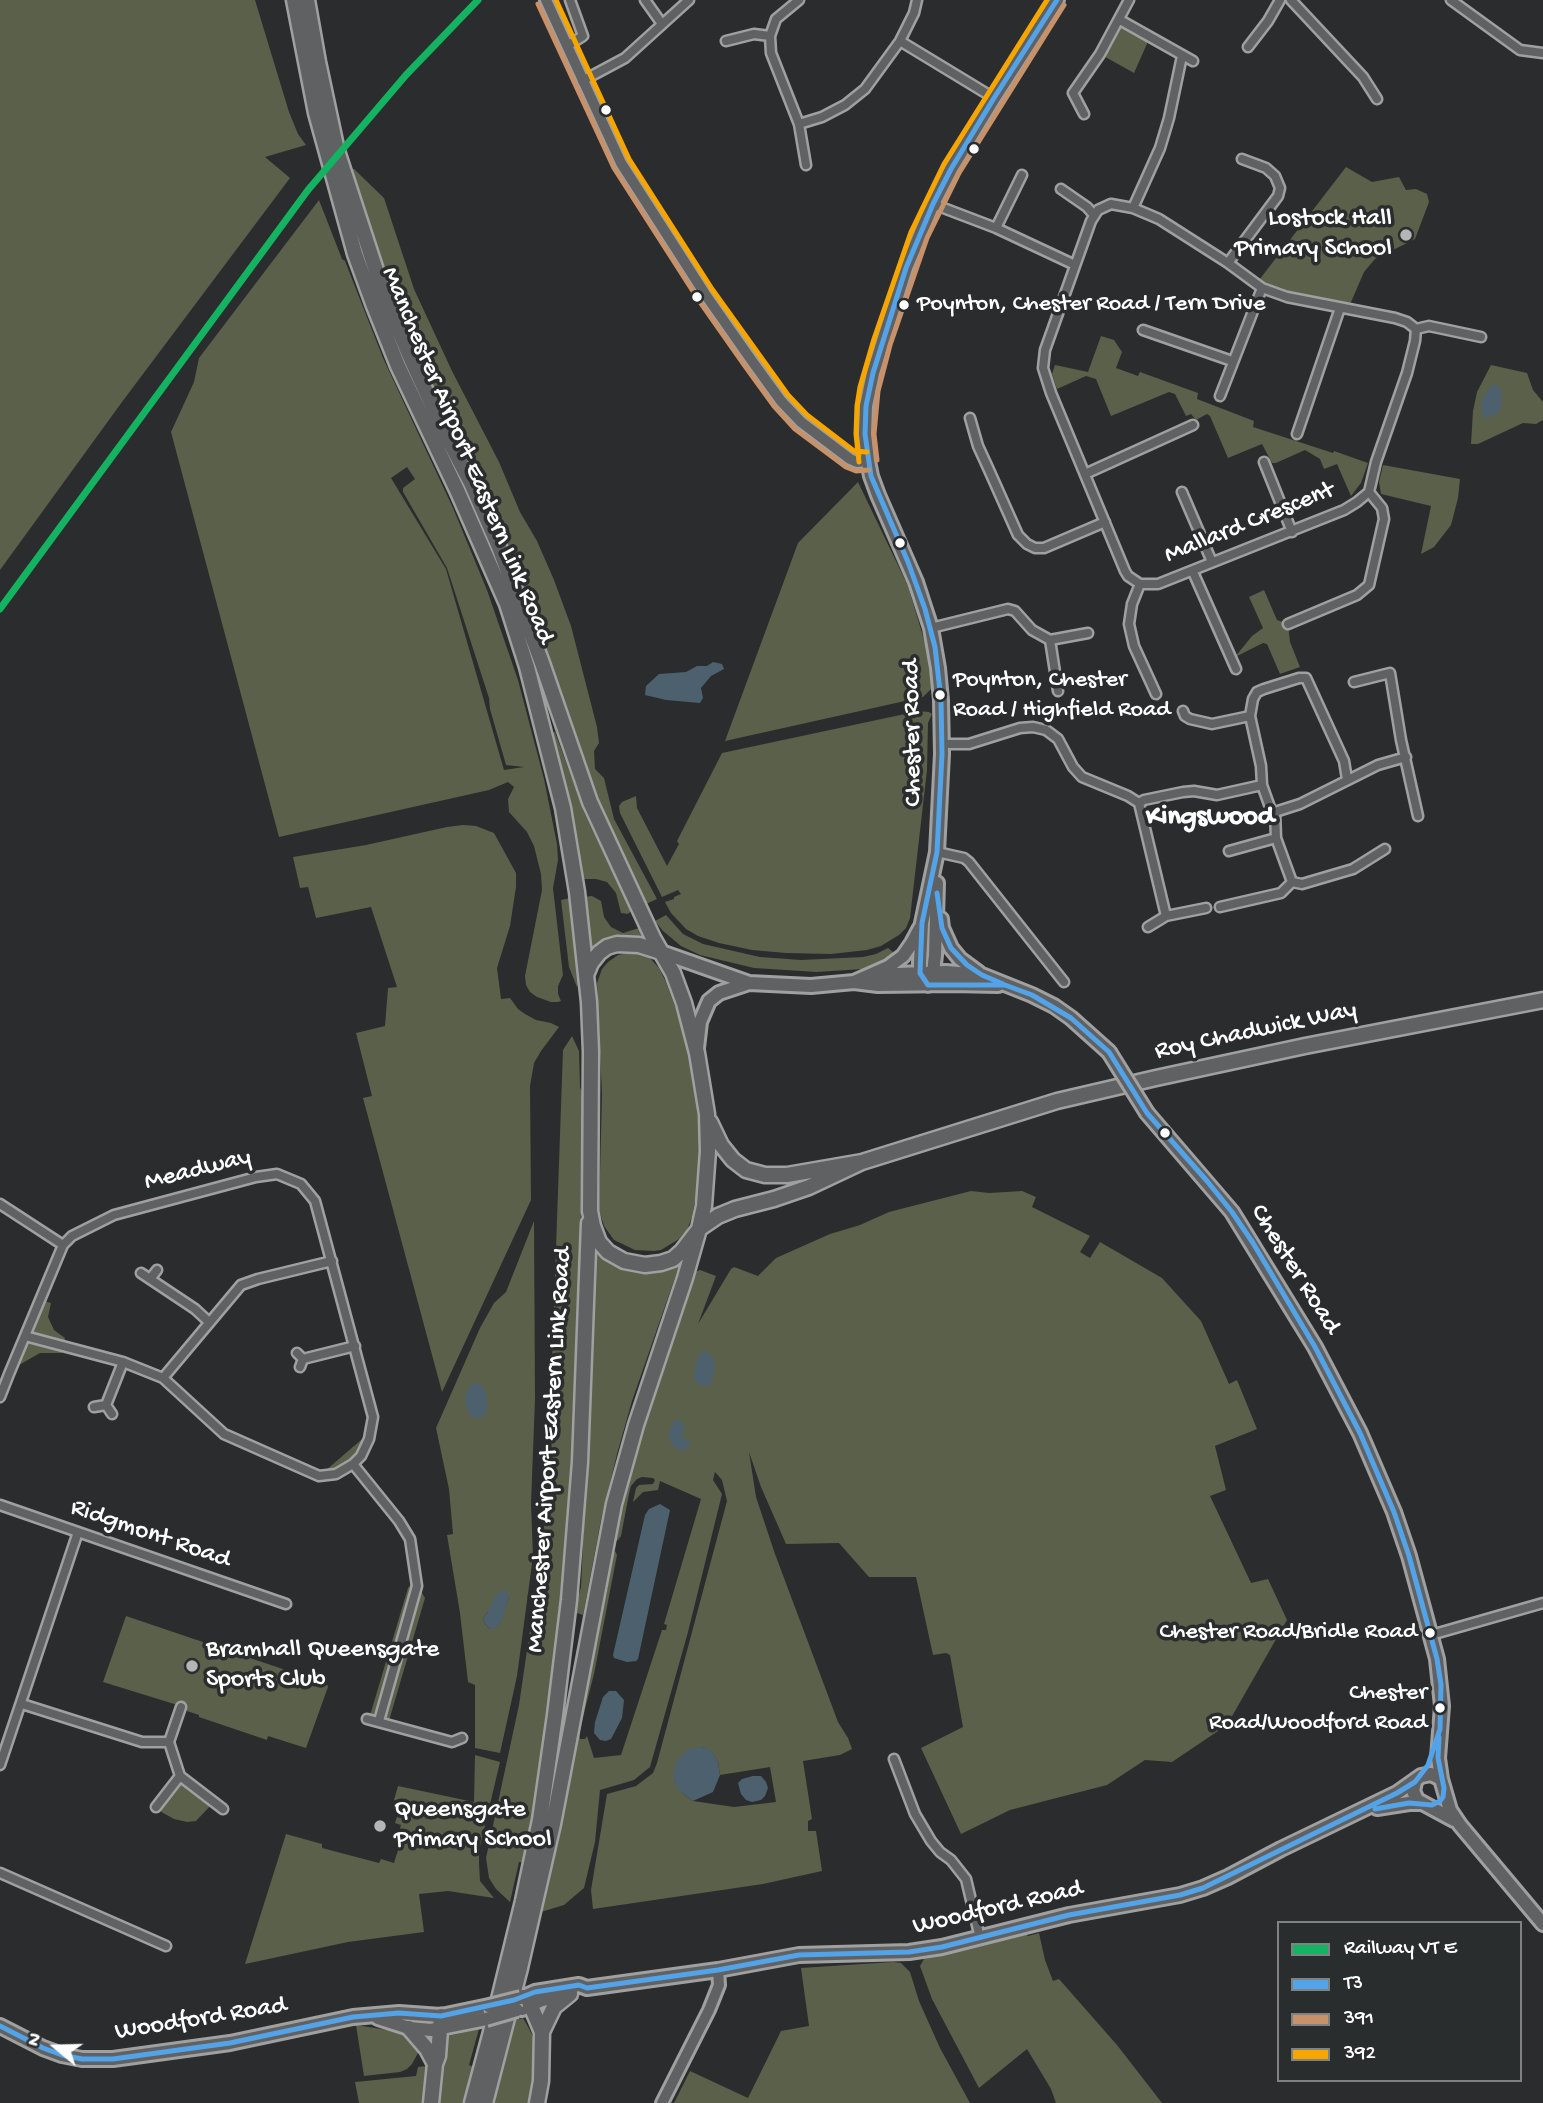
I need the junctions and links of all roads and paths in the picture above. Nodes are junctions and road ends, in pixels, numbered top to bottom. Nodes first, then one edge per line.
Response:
1 (294, 0) edge
2 (307, 0) edge
3 (546, 0) edge
4 (570, 0) edge
5 (645, 0) edge
6 (689, 0) edge
7 (799, 0) edge
8 (917, 0) edge
9 (1057, 0) edge
10 (1129, 0) edge
11 (1280, 0) edge
12 (1291, 0) edge
13 (1451, 0) edge
14 (1120, 20) junction
15 (662, 24) junction
16 (770, 36) junction
17 (726, 41) dead end
18 (900, 41) junction
19 (1543, 44) edge
20 (567, 46) junction
21 (1248, 47) dead end
22 (1533, 51) junction
23 (1543, 53) edge
24 (1182, 56) junction
25 (1193, 61) dead end
26 (582, 81) junction
27 (993, 99) junction
28 (1377, 99) dead end
29 (322, 111) junction
30 (1084, 114) dead end
31 (799, 124) junction
32 (1242, 159) dead end
33 (806, 165) dead end
34 (1022, 175) dead end
35 (1061, 189) dead end
36 (345, 196) junction
37 (933, 204) junction
38 (1133, 208) junction
39 (1094, 215) junction
40 (996, 228) junction
41 (1228, 262) junction
42 (1075, 265) junction
43 (1262, 288) junction
44 (1340, 308) junction
45 (1416, 329) junction
46 (1143, 330) dead end
47 (1481, 337) dead end
48 (1232, 361) junction
49 (1220, 396) dead end
50 (970, 418) dead end
51 (1193, 425) dead end
52 (1297, 434) dead end
53 (868, 461) junction
54 (1264, 462) dead end
55 (1085, 474) junction
56 (1182, 492) dead end
57 (1368, 492) junction
58 (1105, 522) junction
59 (1292, 532) junction
60 (1212, 562) junction
61 (1193, 572) junction
62 (1140, 584) junction
63 (1288, 624) dead end
64 (931, 628) junction
65 (1088, 633) dead end
66 (1050, 640) junction
67 (1236, 669) dead end
68 (1354, 681) dead end
69 (1058, 691) dead end
70 (1156, 694) dead end
71 (1183, 711) dead end
72 (1250, 716) junction
73 (942, 744) junction
74 (1406, 757) junction
75 (1347, 779) junction
76 (1262, 785) junction
77 (1139, 803) junction
78 (1275, 812) junction
79 (1418, 816) dead end
80 (1276, 838) junction
81 (1385, 849) dead end
82 (1229, 850) dead end
83 (937, 857) junction
84 (1292, 882) junction
85 (937, 891) junction
86 (1220, 907) dead end
87 (1206, 908) dead end
88 (1166, 916) junction
89 (922, 923) junction
90 (1148, 927) dead end
91 (661, 952) junction
92 (586, 975) junction
93 (868, 975) junction
94 (982, 975) junction
95 (927, 977) junction
96 (854, 982) junction
97 (1064, 982) dead end
98 (749, 983) junction
99 (1005, 985) junction
100 (1543, 1000) edge
101 (697, 1053) junction
102 (707, 1114) junction
103 (862, 1163) junction
104 (774, 1199) junction
105 (0, 1205) edge
106 (590, 1211) junction
107 (699, 1229) junction
108 (63, 1245) junction
109 (332, 1261) junction
110 (690, 1263) junction
111 (157, 1270) dead end
112 (141, 1273) dead end
113 (150, 1279) junction
114 (209, 1322) junction
115 (25, 1336) junction
116 (355, 1346) junction
117 (300, 1360) dead end
118 (123, 1362) junction
119 (163, 1378) junction
120 (0, 1397) edge
121 (106, 1405) junction
122 (94, 1408) dead end
123 (112, 1415) dead end
124 (353, 1464) junction
125 (0, 1505) edge
126 (78, 1532) junction
127 (1543, 1603) edge
128 (286, 1604) dead end
129 (1431, 1635) junction
130 (22, 1704) junction
131 (181, 1707) dead end
132 (367, 1719) dead end
133 (379, 1721) junction
134 (1440, 1729) junction
135 (462, 1738) dead end
136 (169, 1742) junction
137 (894, 1759) dead end
138 (0, 1765) edge
139 (180, 1776) junction
140 (1418, 1779) junction
141 (1443, 1786) junction
142 (1424, 1805) junction
143 (156, 1807) dead end
144 (223, 1809) dead end
145 (1360, 1812) junction
146 (1460, 1825) junction
147 (0, 1873) edge
148 (1543, 1924) edge
149 (980, 1938) junction
150 (166, 1946) dead end
151 (718, 1969) junction
152 (587, 1988) junction
153 (570, 1994) junction
154 (523, 2003) junction
155 (374, 2016) junction
156 (440, 2023) junction
157 (0, 2026) edge
158 (409, 2028) junction
159 (542, 2032) junction
160 (435, 2064) junction
161 (431, 2103) edge
162 (472, 2103) edge
163 (485, 2103) edge
164 (537, 2103) edge
165 (662, 2103) edge

1 - 29 highway, Manchester Airport Eastern Link Road
2 - 29 highway, Manchester Airport Eastern Link Road
3 - 20 street
4 - 20 street
5 - 15 street
6 - 15 street
7 - 16 street
8 - 18 street
9 - 27 main road, Chester Road
10 - 14 street
11 - 21 street
12 - 28 street
13 - 22 street
14 - 24 street
14 - 30 street
15 - 26 street
16 - 17 street
16 - 31 street
18 - 27 street
18 - 31 street
19 - 22 street
20 - 26 street
22 - 23 street
24 - 25 street
24 - 38 street
26 - 53 street
27 - 37 main road, Chester Road
29 - 36 highway, Manchester Airport Eastern Link Road
31 - 33 street
32 - 41 street
34 - 40 street
35 - 39 street
36 - 91 highway, Manchester Airport Eastern Link Road
36 - 92 highway, Manchester Airport Eastern Link Road
37 - 40 street
37 - 53 main road, Chester Road
38 - 39 street
38 - 41 street
39 - 42 street, Mallard Crescent
40 - 42 street
41 - 43 street
42 - 55 street, Mallard Crescent
43 - 44 street
43 - 48 street
44 - 45 street
44 - 52 street
45 - 47 street
45 - 57 street, Mallard Crescent
46 - 48 street
48 - 49 street
50 - 58 street
51 - 55 street
53 - 64 main road, Chester Road
54 - 59 street
55 - 58 street, Mallard Crescent
56 - 60 street
57 - 59 street, Mallard Crescent
57 - 63 street
58 - 62 street, Mallard Crescent
59 - 60 street, Mallard Crescent
60 - 61 street, Mallard Crescent
61 - 62 street, Mallard Crescent
61 - 67 street
62 - 70 street
64 - 66 street
64 - 73 main road, Chester Road
65 - 66 street
66 - 69 street
68 - 74 street
71 - 72 street
72 - 75 street
72 - 76 street
73 - 77 street
73 - 83 main road, Chester Road
74 - 75 street
74 - 79 street
75 - 78 street
76 - 77 street
76 - 78 street
77 - 88 street
78 - 80 street
80 - 82 street
80 - 84 street
81 - 84 street
83 - 85 main road, Chester Road
83 - 89 main road, Chester Road
83 - 97 street
84 - 86 street
85 - 94 main road
85 - 95 main road, Chester Road
87 - 88 street
88 - 90 street
89 - 93 main road
89 - 95 main road, Chester Road
91 - 92 highway
91 - 98 main road, Chester Road
91 - 101 highway, Manchester Airport Eastern Link Road
92 - 106 highway, Manchester Airport Eastern Link Road
93 - 95 main road, Chester Road
93 - 96 main road, Chester Road
94 - 95 main road, Chester Road
94 - 99 main road, Chester Road
95 - 96 main road
95 - 99 main road
96 - 98 main road, Chester Road
98 - 101 main road, Chester Road
99 - 129 main road, Chester Road, bridge
100 - 103 highway, Roy Chadwick Way
101 - 102 highway, Manchester Airport Eastern Link Road
102 - 103 highway, Roy Chadwick Way
102 - 107 highway, Manchester Airport Eastern Link Road
103 - 104 highway, Roy Chadwick Way
104 - 107 highway, Roy Chadwick Way
104 - 110 highway, Roy Chadwick Way
105 - 108 street
106 - 107 highway
106 - 162 highway, Manchester Airport Eastern Link Road
107 - 110 highway, Manchester Airport Eastern Link Road
108 - 109 street, Meadway
108 - 115 street
109 - 114 street
109 - 116 street, Meadway
110 - 163 highway, Manchester Airport Eastern Link Road
111 - 113 street
112 - 113 street
113 - 114 street
114 - 119 street
115 - 118 street
115 - 120 street
116 - 117 street
116 - 124 street, Meadway
118 - 119 street
118 - 121 street
119 - 124 street
121 - 122 street
121 - 123 street
124 - 133 street
125 - 126 street, Ridgmont Road
126 - 128 street, Ridgmont Road
126 - 130 street
127 - 129 street
129 - 134 main road, Chester Road
130 - 136 street
130 - 138 street
131 - 136 street
132 - 133 street
133 - 135 street
134 - 140 main road, Chester Road
134 - 141 main road, Chester Road
136 - 139 street
137 - 149 street
139 - 143 street
139 - 144 street
140 - 141 main road
140 - 142 main road
140 - 145 main road, Woodford Road
141 - 142 main road
141 - 146 main road, Chester Road
142 - 145 main road, Woodford Road
142 - 146 main road, Chester Road
145 - 149 main road, Woodford Road
146 - 148 main road, Chester Road
147 - 150 street
149 - 151 main road, Woodford Road
151 - 152 main road, Woodford Road
151 - 165 street
152 - 153 main road, Woodford Road
152 - 154 main road, Woodford Road
153 - 154 main road, Woodford Road
153 - 159 highway
154 - 156 main road, Woodford Road, bridge
154 - 159 highway
155 - 156 main road, Woodford Road
155 - 157 main road, Woodford Road
155 - 158 main road, Woodford Road
156 - 158 main road, Woodford Road
156 - 160 highway
158 - 160 highway
159 - 164 highway
160 - 161 highway

